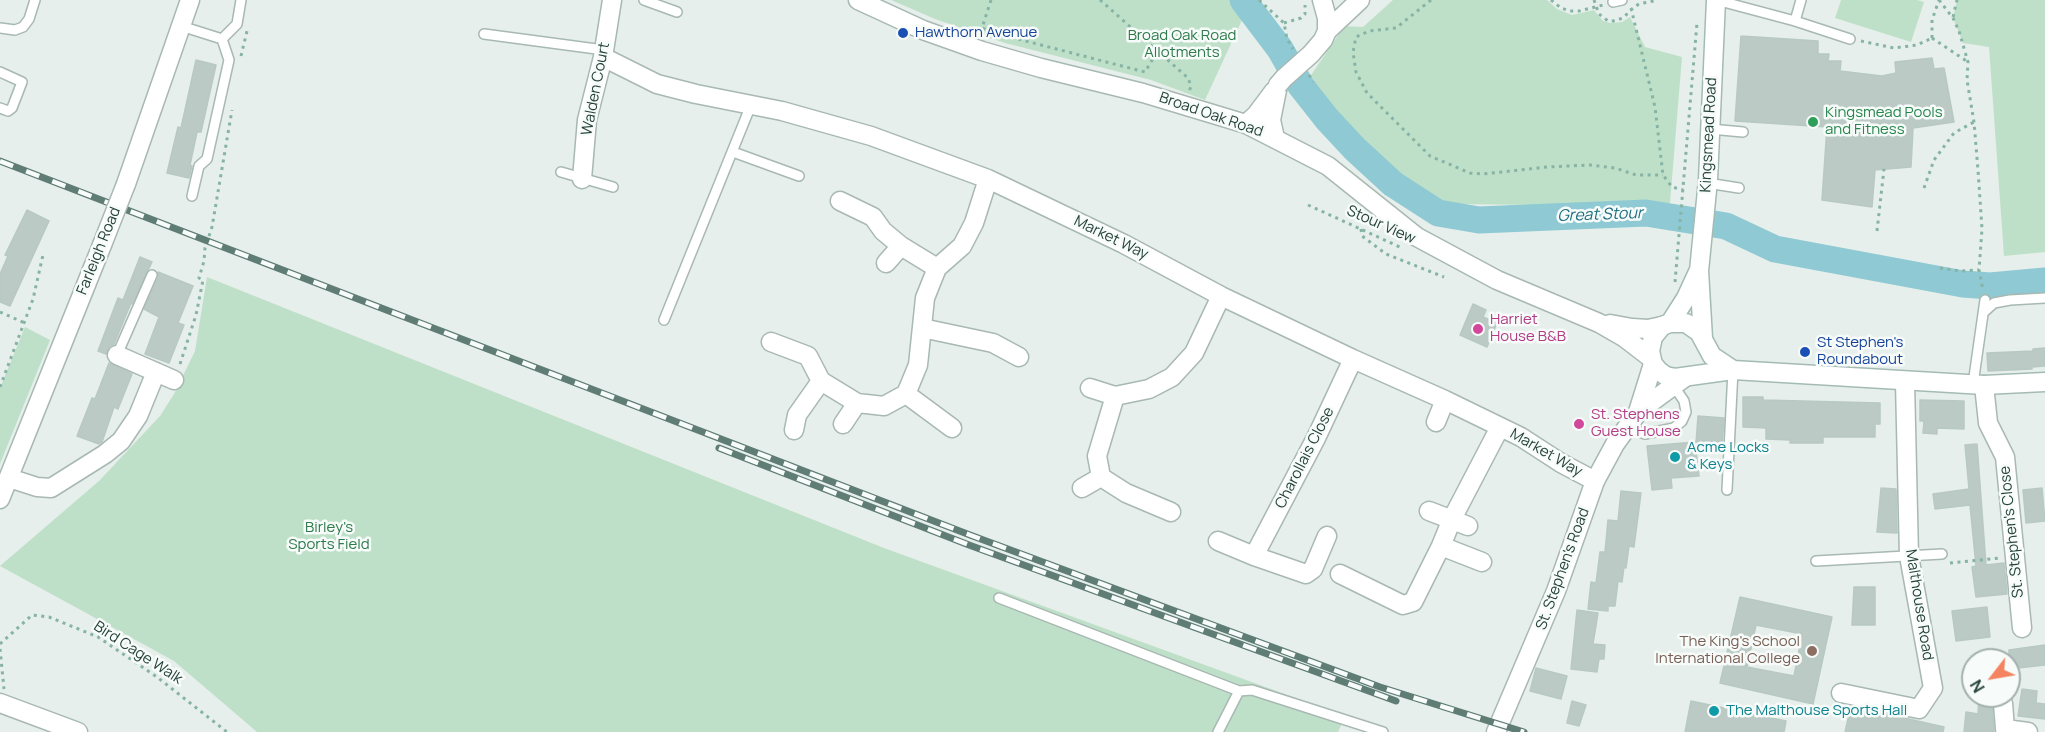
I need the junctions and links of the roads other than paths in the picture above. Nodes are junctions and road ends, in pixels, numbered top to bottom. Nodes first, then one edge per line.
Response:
1 (35, 0) edge
2 (190, 0) edge
3 (242, 0) edge
4 (644, 0) edge
5 (858, 0) edge
6 (1322, 0) edge
7 (1360, 0) edge
8 (1716, 0) edge
9 (1801, 0) edge
10 (613, 1) edge
11 (677, 12) dead end
12 (1795, 21) junction
13 (181, 26) junction
14 (0, 28) edge
15 (1327, 31) junction
16 (484, 34) dead end
17 (222, 39) junction
18 (1850, 39) road end
19 (603, 53) junction
20 (0, 72) edge
21 (1278, 86) junction
22 (751, 105) junction
23 (0, 108) edge
24 (1246, 124) junction
25 (1710, 129) junction
26 (1743, 132) dead end
27 (1275, 138) junction
28 (733, 152) junction
29 (561, 172) dead end
30 (799, 176) dead end
31 (582, 178) junction
32 (988, 179) junction
33 (1707, 183) junction
34 (612, 188) dead end
35 (1739, 188) dead end
36 (192, 196) dead end
37 (840, 201) dead end
38 (901, 246) junction
39 (886, 263) dead end
40 (937, 268) junction
41 (1699, 270) junction
42 (152, 275) dead end
43 (1221, 296) junction
44 (2045, 297) edge
45 (1985, 300) road end
46 (1982, 315) junction
47 (664, 320) dead end
48 (1599, 322) junction
49 (1666, 325) junction
50 (922, 328) junction
51 (1705, 341) junction
52 (771, 342) dead end
53 (117, 355) joint
54 (1019, 357) dead end
55 (1353, 359) junction
56 (1652, 361) junction
57 (1732, 370) junction
58 (156, 372) junction
59 (174, 380) road end
60 (1682, 380) junction
61 (821, 381) junction
62 (1905, 382) junction
63 (2045, 382) edge
64 (1978, 385) junction
65 (1090, 388) dead end
66 (906, 394) junction
67 (1114, 396) junction
68 (1445, 400) junction
69 (857, 403) junction
70 (1633, 419) junction
71 (1436, 422) dead end
72 (843, 424) dead end
73 (1500, 427) junction
74 (952, 428) dead end
75 (794, 430) dead end
76 (1101, 477) junction
77 (9, 478) junction
78 (1595, 481) junction
79 (1082, 488) dead end
80 (1727, 490) dead end
81 (0, 499) edge
82 (1429, 511) dead end
83 (1171, 512) dead end
84 (1460, 522) junction
85 (1327, 536) dead end
86 (1218, 541) dead end
87 (1441, 546) junction
88 (1254, 556) junction
89 (1909, 556) junction
90 (1942, 559) road end
91 (1816, 561) dead end
92 (1482, 562) dead end
93 (1340, 574) dead end
94 (999, 598) dead end
95 (2015, 617) dead end
96 (1239, 691) junction
97 (1841, 693) dead end
98 (3, 704) edge
99 (2003, 708) edge
100 (2005, 731) edge
101 (78, 732) edge
102 (1218, 732) edge
103 (1383, 732) edge
104 (1496, 732) edge
105 (2028, 732) edge

1 - 14 lane
2 - 13 street, Farleigh Road
3 - 17 lane
4 - 11 lane
5 - 24 street, Broad Oak Road
6 - 15 street
7 - 15 street
8 - 12 lane
8 - 25 street, Kingsmead Road
9 - 12 lane
10 - 19 street, Walden Court
12 - 18 lane
13 - 17 lane
13 - 77 street, Farleigh Road, bridge
15 - 21 street, bridge
16 - 19 lane
17 - 36 lane
19 - 22 street, Market Way
19 - 31 street, Walden Court
20 - 23 lane
21 - 24 street
21 - 27 street
22 - 28 lane
22 - 32 street, Market Way
24 - 27 street, Broad Oak Road
25 - 26 lane
25 - 33 street, Kingsmead Road
27 - 48 street, Broad Oak Road
28 - 30 lane
28 - 47 lane
29 - 31 lane
31 - 34 lane
32 - 40 street
32 - 43 street, Market Way
33 - 35 lane
33 - 41 street, Kingsmead Road
37 - 38 street
38 - 39 street
38 - 40 street
40 - 50 street
41 - 49 street, Kingsmead Road
41 - 51 street, Kingsmead Road
42 - 53 lane
43 - 55 street, Market Way
43 - 67 street
44 - 46 lane
45 - 46 lane
46 - 64 lane
48 - 49 street, Broad Oak Road
48 - 56 street, Broad Oak Road
49 - 51 street
49 - 56 street, St. Stephen's Road
50 - 54 street
50 - 66 street
51 - 57 street
51 - 60 street, St. Stephen's Road
52 - 61 street
53 - 58 street
55 - 68 street, Market Way
55 - 88 street, Charollais Close
56 - 60 street, St. Stephen's Road
56 - 70 street, St. Stephen's Road
57 - 60 street, St. Stephen's Road
57 - 62 street, St. Stephen's Road
57 - 80 lane
58 - 59 street
58 - 77 street
60 - 70 street, St. Stephen's Road
60 - 70 lane
61 - 69 street
61 - 75 street
62 - 64 street, St. Stephen's Road
62 - 89 street, Malthouse Road
63 - 64 street, St. Stephen's Road
64 - 95 street, St. Stephen's Close
65 - 67 street
66 - 69 street
66 - 74 street
67 - 76 street
68 - 71 street
68 - 73 street, Market Way
69 - 72 street
70 - 78 street, St. Stephen's Road
73 - 78 street, Market Way
73 - 84 street
76 - 79 street
76 - 83 street
77 - 81 street, Farleigh Road
78 - 104 street, St. Stephen's Road
82 - 84 street
84 - 87 street
85 - 88 street
86 - 88 street
87 - 92 street
87 - 93 street
89 - 90 lane
89 - 91 lane
89 - 97 street, Malthouse Road
94 - 96 lane
96 - 102 lane
96 - 103 lane
98 - 101 street
99 - 100 street
100 - 105 street

